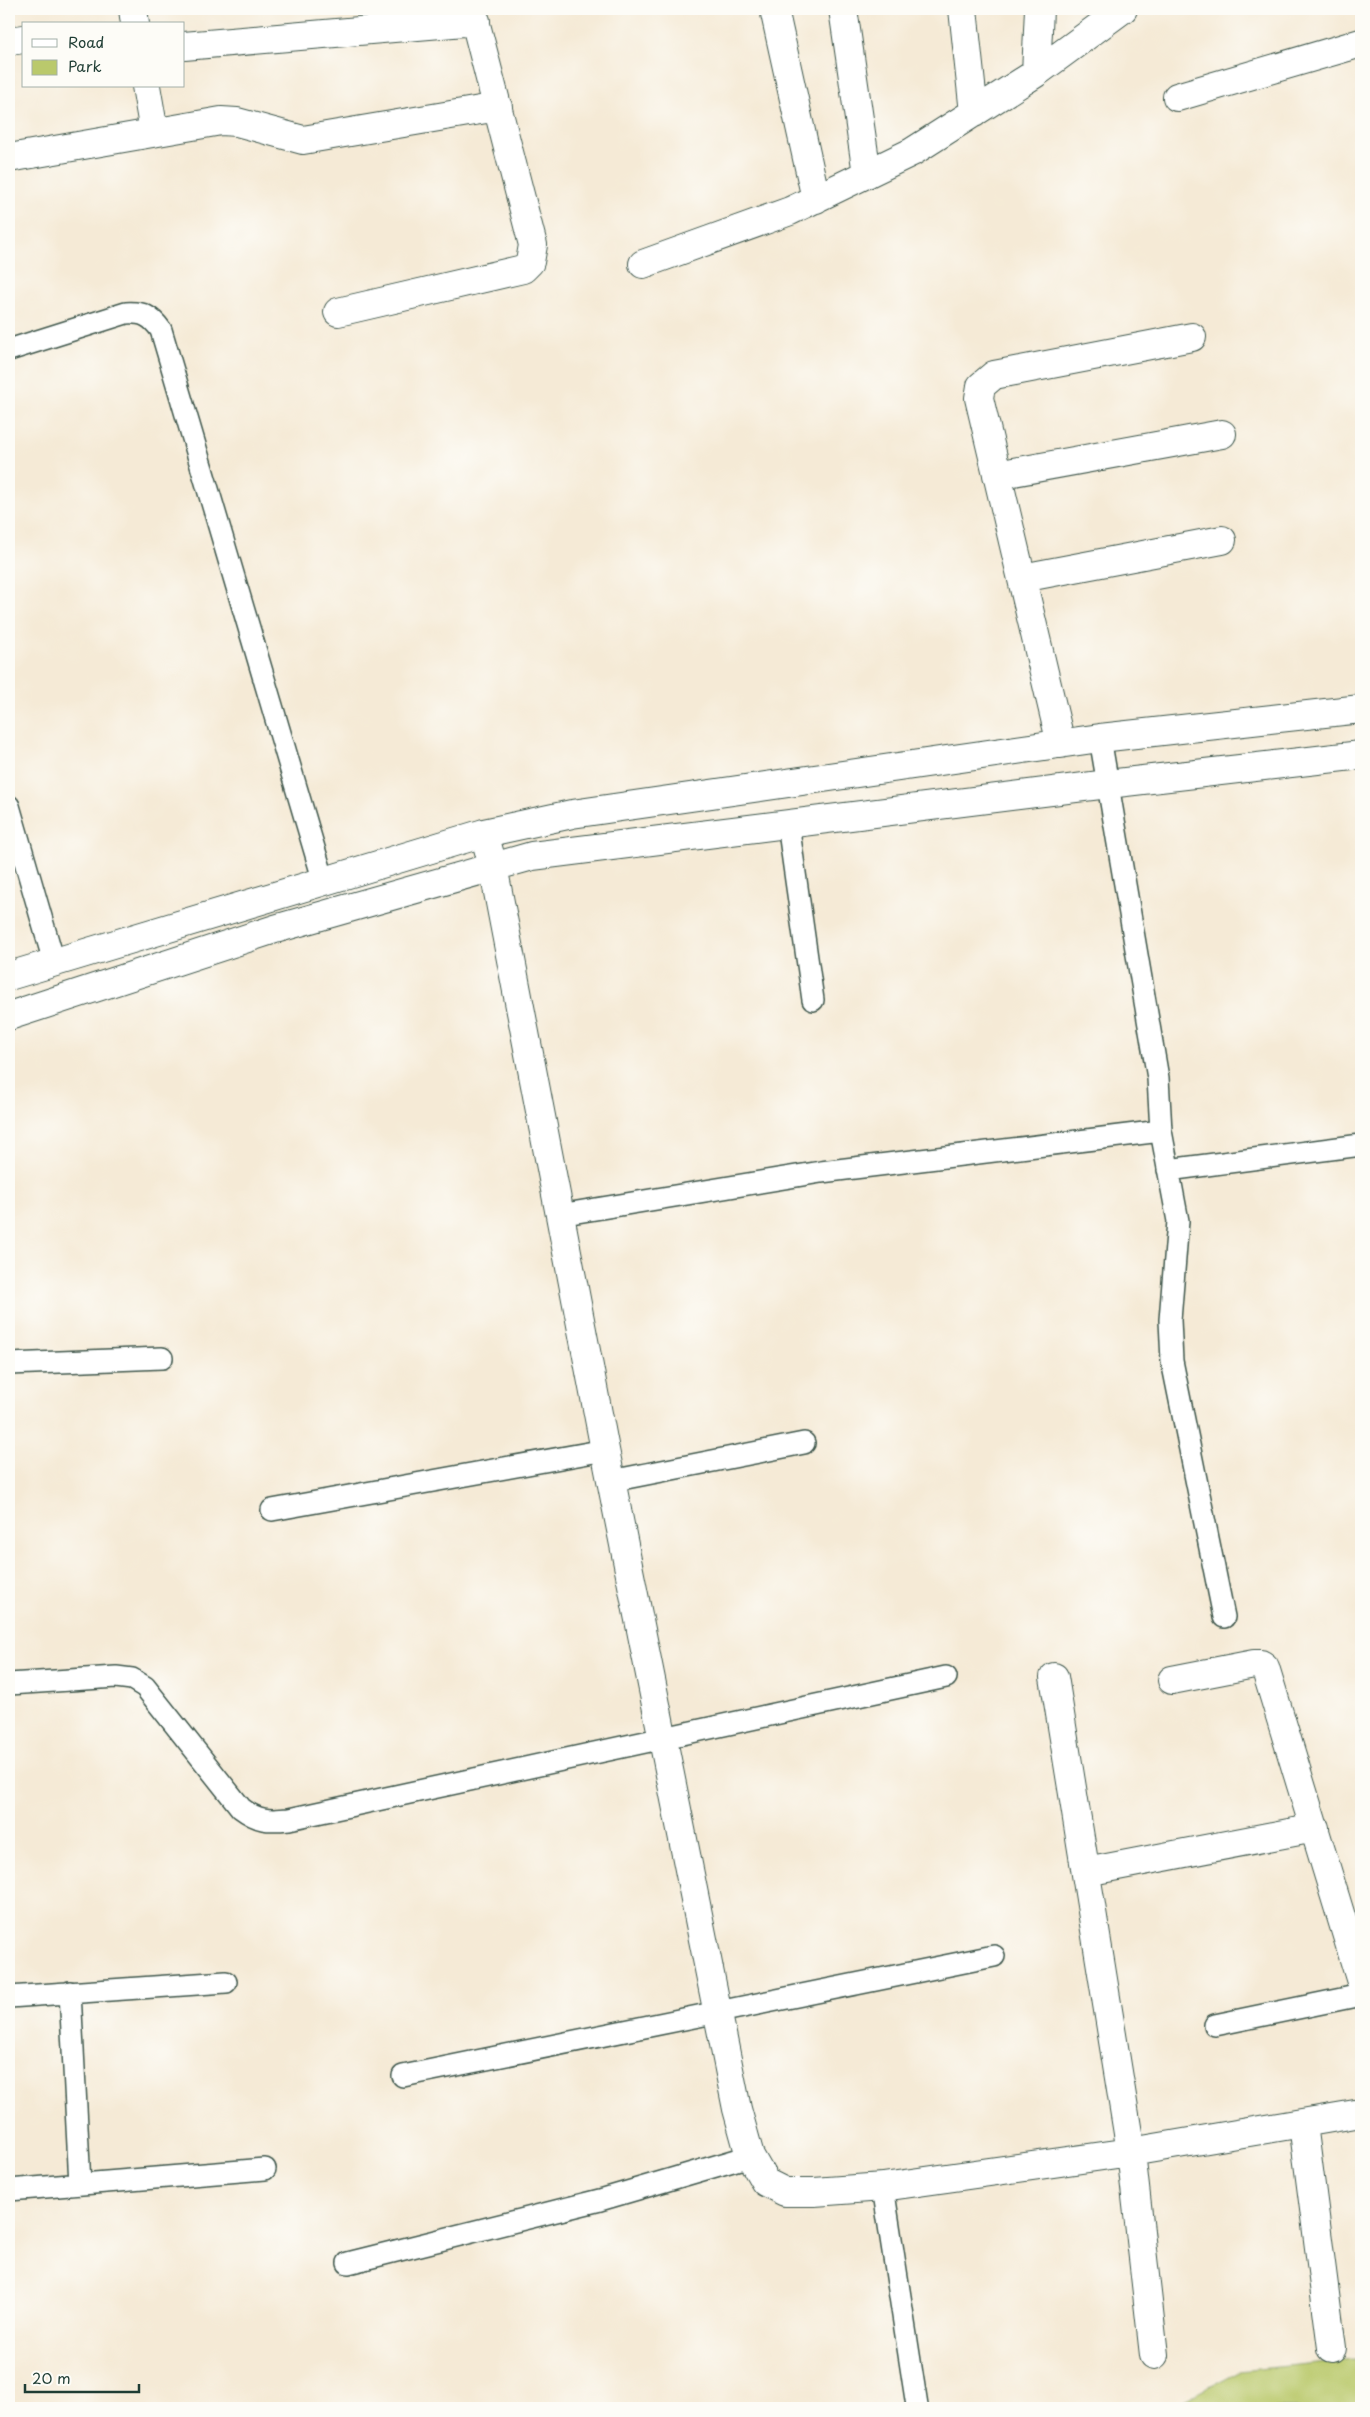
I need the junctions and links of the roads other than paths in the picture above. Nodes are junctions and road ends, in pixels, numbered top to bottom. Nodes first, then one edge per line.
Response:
1 (133, 9) edge
2 (774, 9) edge
3 (843, 9) edge
4 (963, 9) edge
5 (1039, 9) edge
6 (1110, 13) edge
7 (474, 15) edge
8 (135, 22) edge
9 (22, 39) edge
10 (9, 41) edge
11 (1361, 43) edge
12 (185, 46) edge
13 (1036, 74) junction
14 (146, 88) edge
15 (1177, 97) dead end
16 (498, 107) junction
17 (974, 113) junction
18 (154, 132) junction
19 (9, 158) edge
20 (866, 174) junction
21 (816, 198) junction
22 (644, 264) dead end
23 (338, 312) dead end
24 (1192, 337) dead end
25 (9, 350) edge
26 (1222, 434) dead end
27 (998, 475) junction
28 (1222, 540) dead end
29 (1022, 578) junction
30 (1361, 709) edge
31 (1100, 738) junction
32 (1061, 744) junction
33 (1361, 755) edge
34 (1108, 784) junction
35 (9, 806) edge
36 (788, 824) junction
37 (484, 833) junction
38 (493, 866) junction
39 (324, 882) junction
40 (54, 962) junction
41 (9, 976) edge
42 (812, 1000) dead end
43 (9, 1016) edge
44 (1161, 1131) junction
45 (1361, 1145) edge
46 (1168, 1170) junction
47 (559, 1215) junction
48 (162, 1358) dead end
49 (9, 1364) edge
50 (804, 1443) dead end
51 (605, 1450) junction
52 (611, 1481) junction
53 (272, 1510) dead end
54 (1224, 1618) dead end
55 (946, 1677) dead end
56 (1054, 1677) dead end
57 (1172, 1680) dead end
58 (9, 1684) edge
59 (664, 1740) junction
60 (1315, 1828) junction
61 (1086, 1872) junction
62 (994, 1956) dead end
63 (226, 1982) dead end
64 (1361, 1982) edge
65 (70, 1992) junction
66 (1361, 1995) edge
67 (9, 1997) edge
68 (718, 2013) junction
69 (1215, 2025) dead end
70 (403, 2076) dead end
71 (1361, 2113) edge
72 (1304, 2124) junction
73 (1131, 2152) junction
74 (750, 2156) junction
75 (265, 2169) dead end
76 (80, 2184) junction
77 (883, 2187) junction
78 (9, 2190) edge
79 (348, 2263) dead end
80 (1332, 2348) dead end
81 (1154, 2356) dead end
82 (917, 2406) dead end

1 - 8 street
2 - 21 street
3 - 20 street
4 - 17 street
5 - 13 street
6 - 13 street
7 - 12 street
7 - 16 street
9 - 10 street
11 - 15 street
13 - 17 street
14 - 18 street
16 - 18 street
16 - 23 street
17 - 20 street
18 - 19 street
20 - 21 street
21 - 22 street
24 - 27 street
25 - 39 lane
26 - 27 street
27 - 29 street
28 - 29 street
29 - 32 street
30 - 31 street
31 - 32 street
31 - 34 lane
32 - 37 street
33 - 34 street
34 - 36 street
34 - 44 lane
35 - 40 lane
36 - 38 street
36 - 42 lane
37 - 38 street
37 - 39 street
38 - 43 street
38 - 47 street
39 - 40 street
40 - 41 street
44 - 46 lane
44 - 47 lane
45 - 46 lane
46 - 54 lane
47 - 51 street
48 - 49 lane
50 - 52 lane
51 - 52 street
51 - 53 lane
52 - 59 street
55 - 59 lane
56 - 61 street
57 - 60 street
58 - 59 lane
59 - 68 street
60 - 61 street
60 - 64 street
61 - 73 street
62 - 68 lane
63 - 65 lane
65 - 67 lane
65 - 76 lane
66 - 69 lane
68 - 70 lane
68 - 74 street
71 - 72 street
72 - 73 street
72 - 80 street
73 - 77 street
73 - 81 street
74 - 77 street
74 - 79 lane
75 - 76 lane
76 - 78 lane
77 - 82 lane

